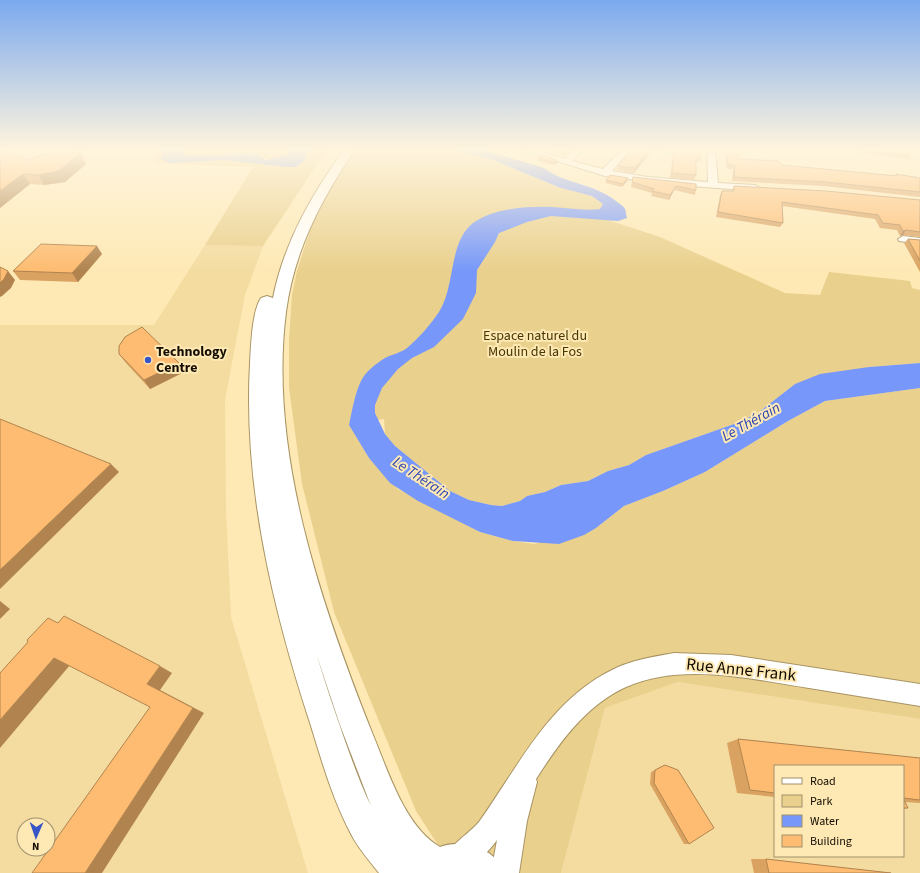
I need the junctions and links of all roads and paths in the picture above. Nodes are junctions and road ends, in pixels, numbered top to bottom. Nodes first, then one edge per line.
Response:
1 (311, 189) edge
2 (322, 189) edge
3 (903, 239) dead end
4 (920, 241) edge
5 (920, 694) edge
6 (530, 767) junction
7 (453, 867) edge
8 (399, 873) edge
9 (505, 873) edge

1 - 8 main road
2 - 7 main road
3 - 4 street
5 - 6 street, Rue Anne Frank
6 - 7 street, Rue Anne Frank
6 - 9 street, Rue Anne Frank

